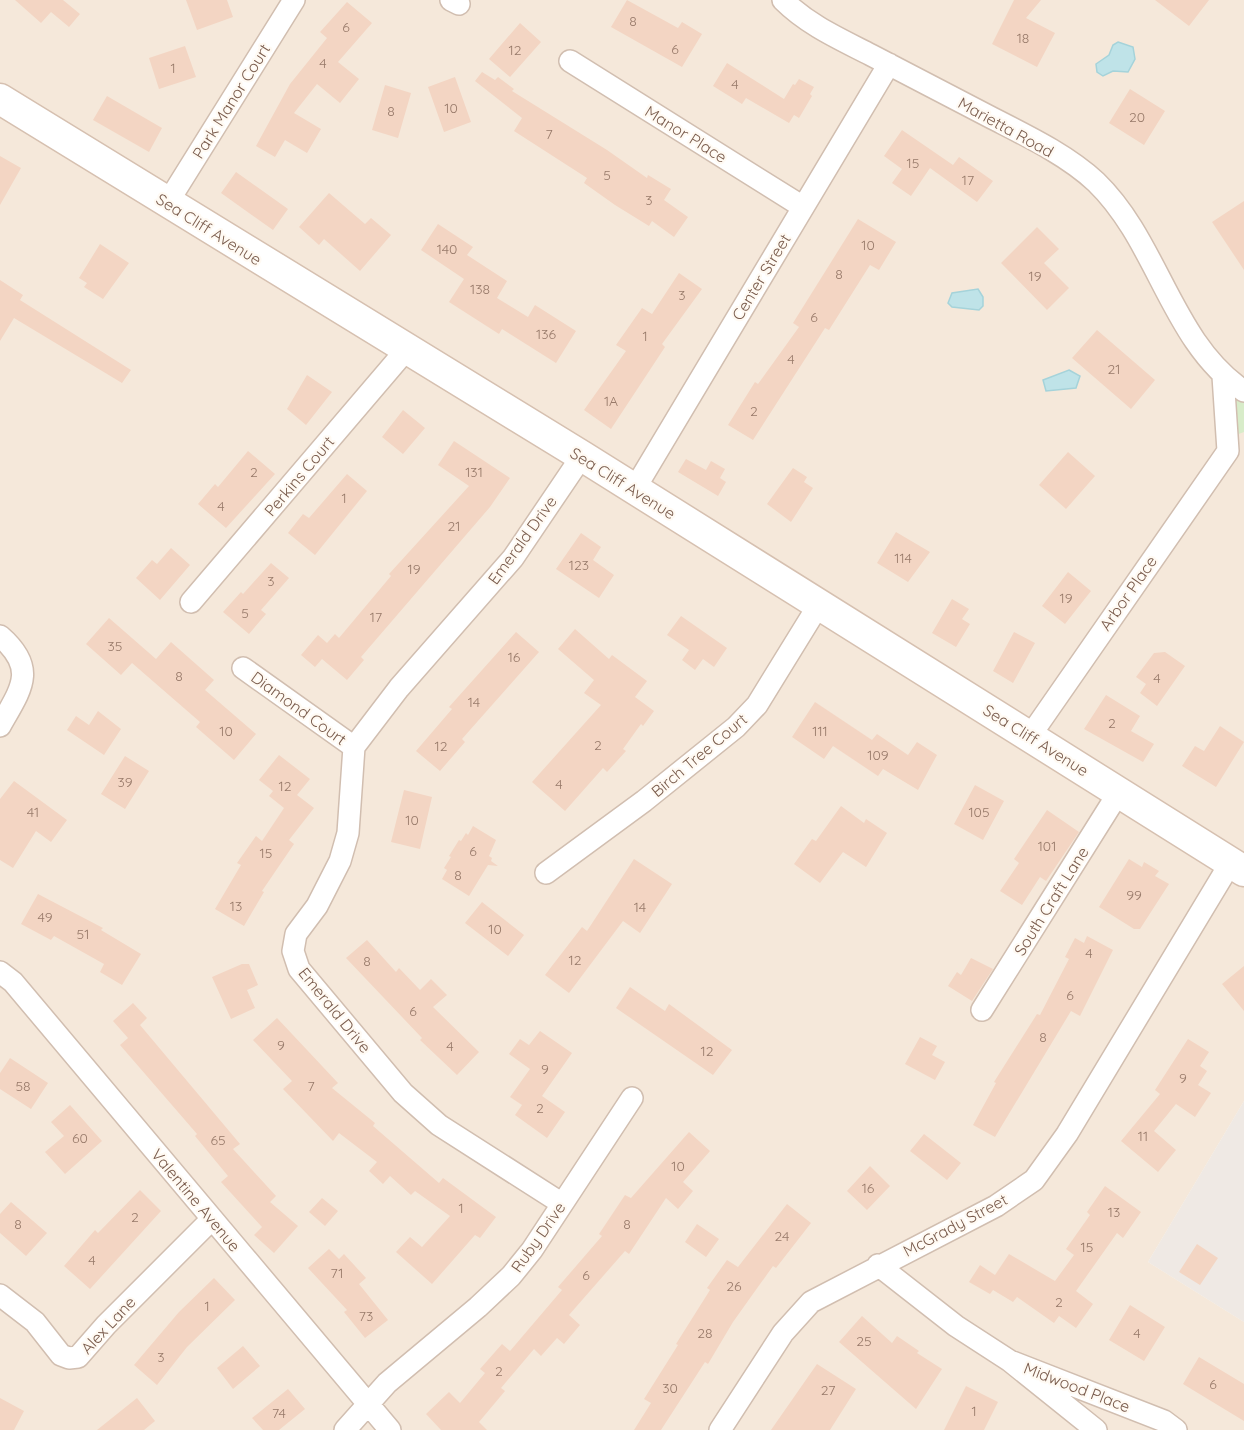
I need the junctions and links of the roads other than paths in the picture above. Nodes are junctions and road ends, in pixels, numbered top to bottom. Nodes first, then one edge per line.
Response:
1 (294, 0) edge
2 (783, 0) edge
3 (570, 61) dead end
4 (889, 64) junction
5 (0, 99) edge
6 (168, 202) junction
7 (803, 207) junction
8 (406, 350) junction
9 (1222, 376) junction
10 (1244, 391) edge
11 (1236, 446) edge
12 (582, 456) junction
13 (634, 490) junction
14 (191, 602) dead end
15 (818, 606) junction
16 (0, 636) edge
17 (243, 668) dead end
18 (0, 726) edge
19 (1030, 736) junction
20 (354, 747) junction
21 (1119, 792) junction
22 (1237, 866) edge
23 (546, 873) dead end
24 (0, 972) edge
25 (982, 1010) dead end
26 (632, 1098) dead end
27 (561, 1203) junction
28 (212, 1219) junction
29 (878, 1265) junction
30 (0, 1295) edge
31 (1010, 1361) junction
32 (369, 1406) junction
33 (345, 1430) edge
34 (390, 1430) edge
35 (720, 1430) edge
36 (1096, 1430) edge
37 (1176, 1430) edge

1 - 6 street, Park Manor Court
2 - 4 street, Marietta Road
3 - 7 street, Manor Place
4 - 7 street, Center Street
4 - 9 street, Marietta Road
5 - 6 street, Sea Cliff Avenue
6 - 8 street, Sea Cliff Avenue
7 - 13 street, Center Street
8 - 12 street, Sea Cliff Avenue
8 - 14 street, Perkins Court
9 - 10 street, Marietta Road
9 - 11 street, Arbor Place
11 - 19 street, Arbor Place
12 - 13 street, Sea Cliff Avenue
12 - 20 street, Emerald Drive
13 - 15 street, Sea Cliff Avenue
15 - 19 street, Sea Cliff Avenue
15 - 23 street, Birch Tree Court
16 - 18 street
17 - 20 street, Diamond Court
19 - 21 street, Sea Cliff Avenue
20 - 27 street, Emerald Drive
21 - 22 street, Sea Cliff Avenue
21 - 25 street, South Craft Lane
22 - 29 street, McGrady Street
24 - 28 street, Valentine Avenue
26 - 27 street, Ruby Drive
27 - 32 street, Ruby Drive
28 - 30 street, Alex Lane
28 - 32 street, Valentine Avenue
29 - 31 street, Midwood Place
29 - 35 street, McGrady Street
31 - 36 street, Midwood Place
31 - 37 street, Midwood Place
32 - 33 street, Ruby Drive
32 - 34 street, Valentine Avenue

